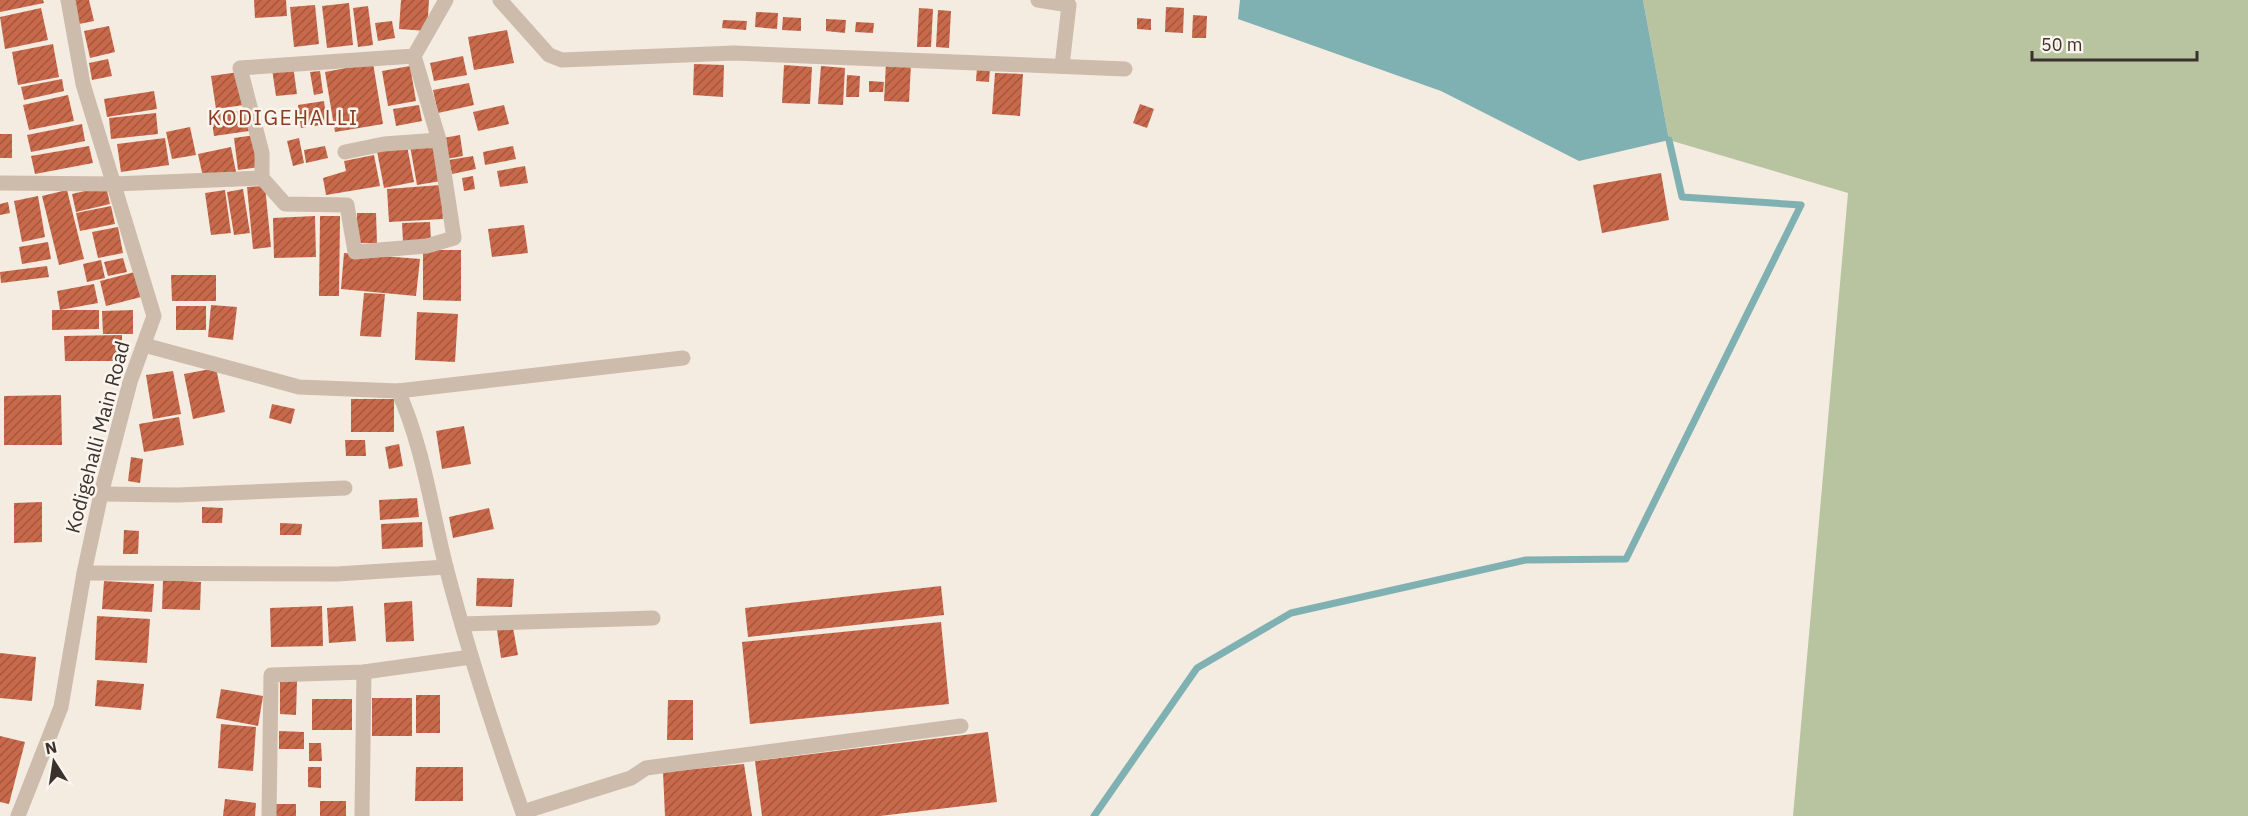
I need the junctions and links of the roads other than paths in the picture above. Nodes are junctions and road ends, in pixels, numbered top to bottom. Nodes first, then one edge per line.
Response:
1 (68, 0) edge
2 (446, 0) edge
3 (500, 0) edge
4 (1038, 0) edge
5 (414, 56) junction
6 (1062, 66) junction
7 (1125, 69) dead end
8 (439, 140) junction
9 (345, 152) dead end
10 (262, 178) junction
11 (0, 183) edge
12 (114, 184) junction
13 (144, 345) junction
14 (683, 358) dead end
15 (398, 391) junction
16 (345, 488) dead end
17 (101, 494) junction
18 (446, 567) junction
19 (84, 573) junction
20 (653, 618) dead end
21 (462, 624) junction
22 (471, 657) junction
23 (364, 672) junction
24 (961, 726) dead end
25 (523, 814) edge
26 (18, 816) edge
27 (269, 816) edge
28 (362, 816) edge

1 - 12 street, Kodigehalli Main Road
2 - 5 street
3 - 6 street
4 - 6 street
5 - 8 street
5 - 10 street
6 - 7 street
8 - 9 street
8 - 10 street
10 - 12 street
11 - 12 street
12 - 13 street, Kodigehalli Main Road
13 - 15 street
13 - 17 street, Kodigehalli Main Road
14 - 15 street
15 - 18 street
16 - 17 street
17 - 19 street, Kodigehalli Main Road
18 - 19 street
18 - 21 street
19 - 26 street, Kodigehalli Main Road
20 - 21 street
21 - 22 street
22 - 23 street
22 - 25 street
23 - 27 street
23 - 28 street
24 - 25 street

